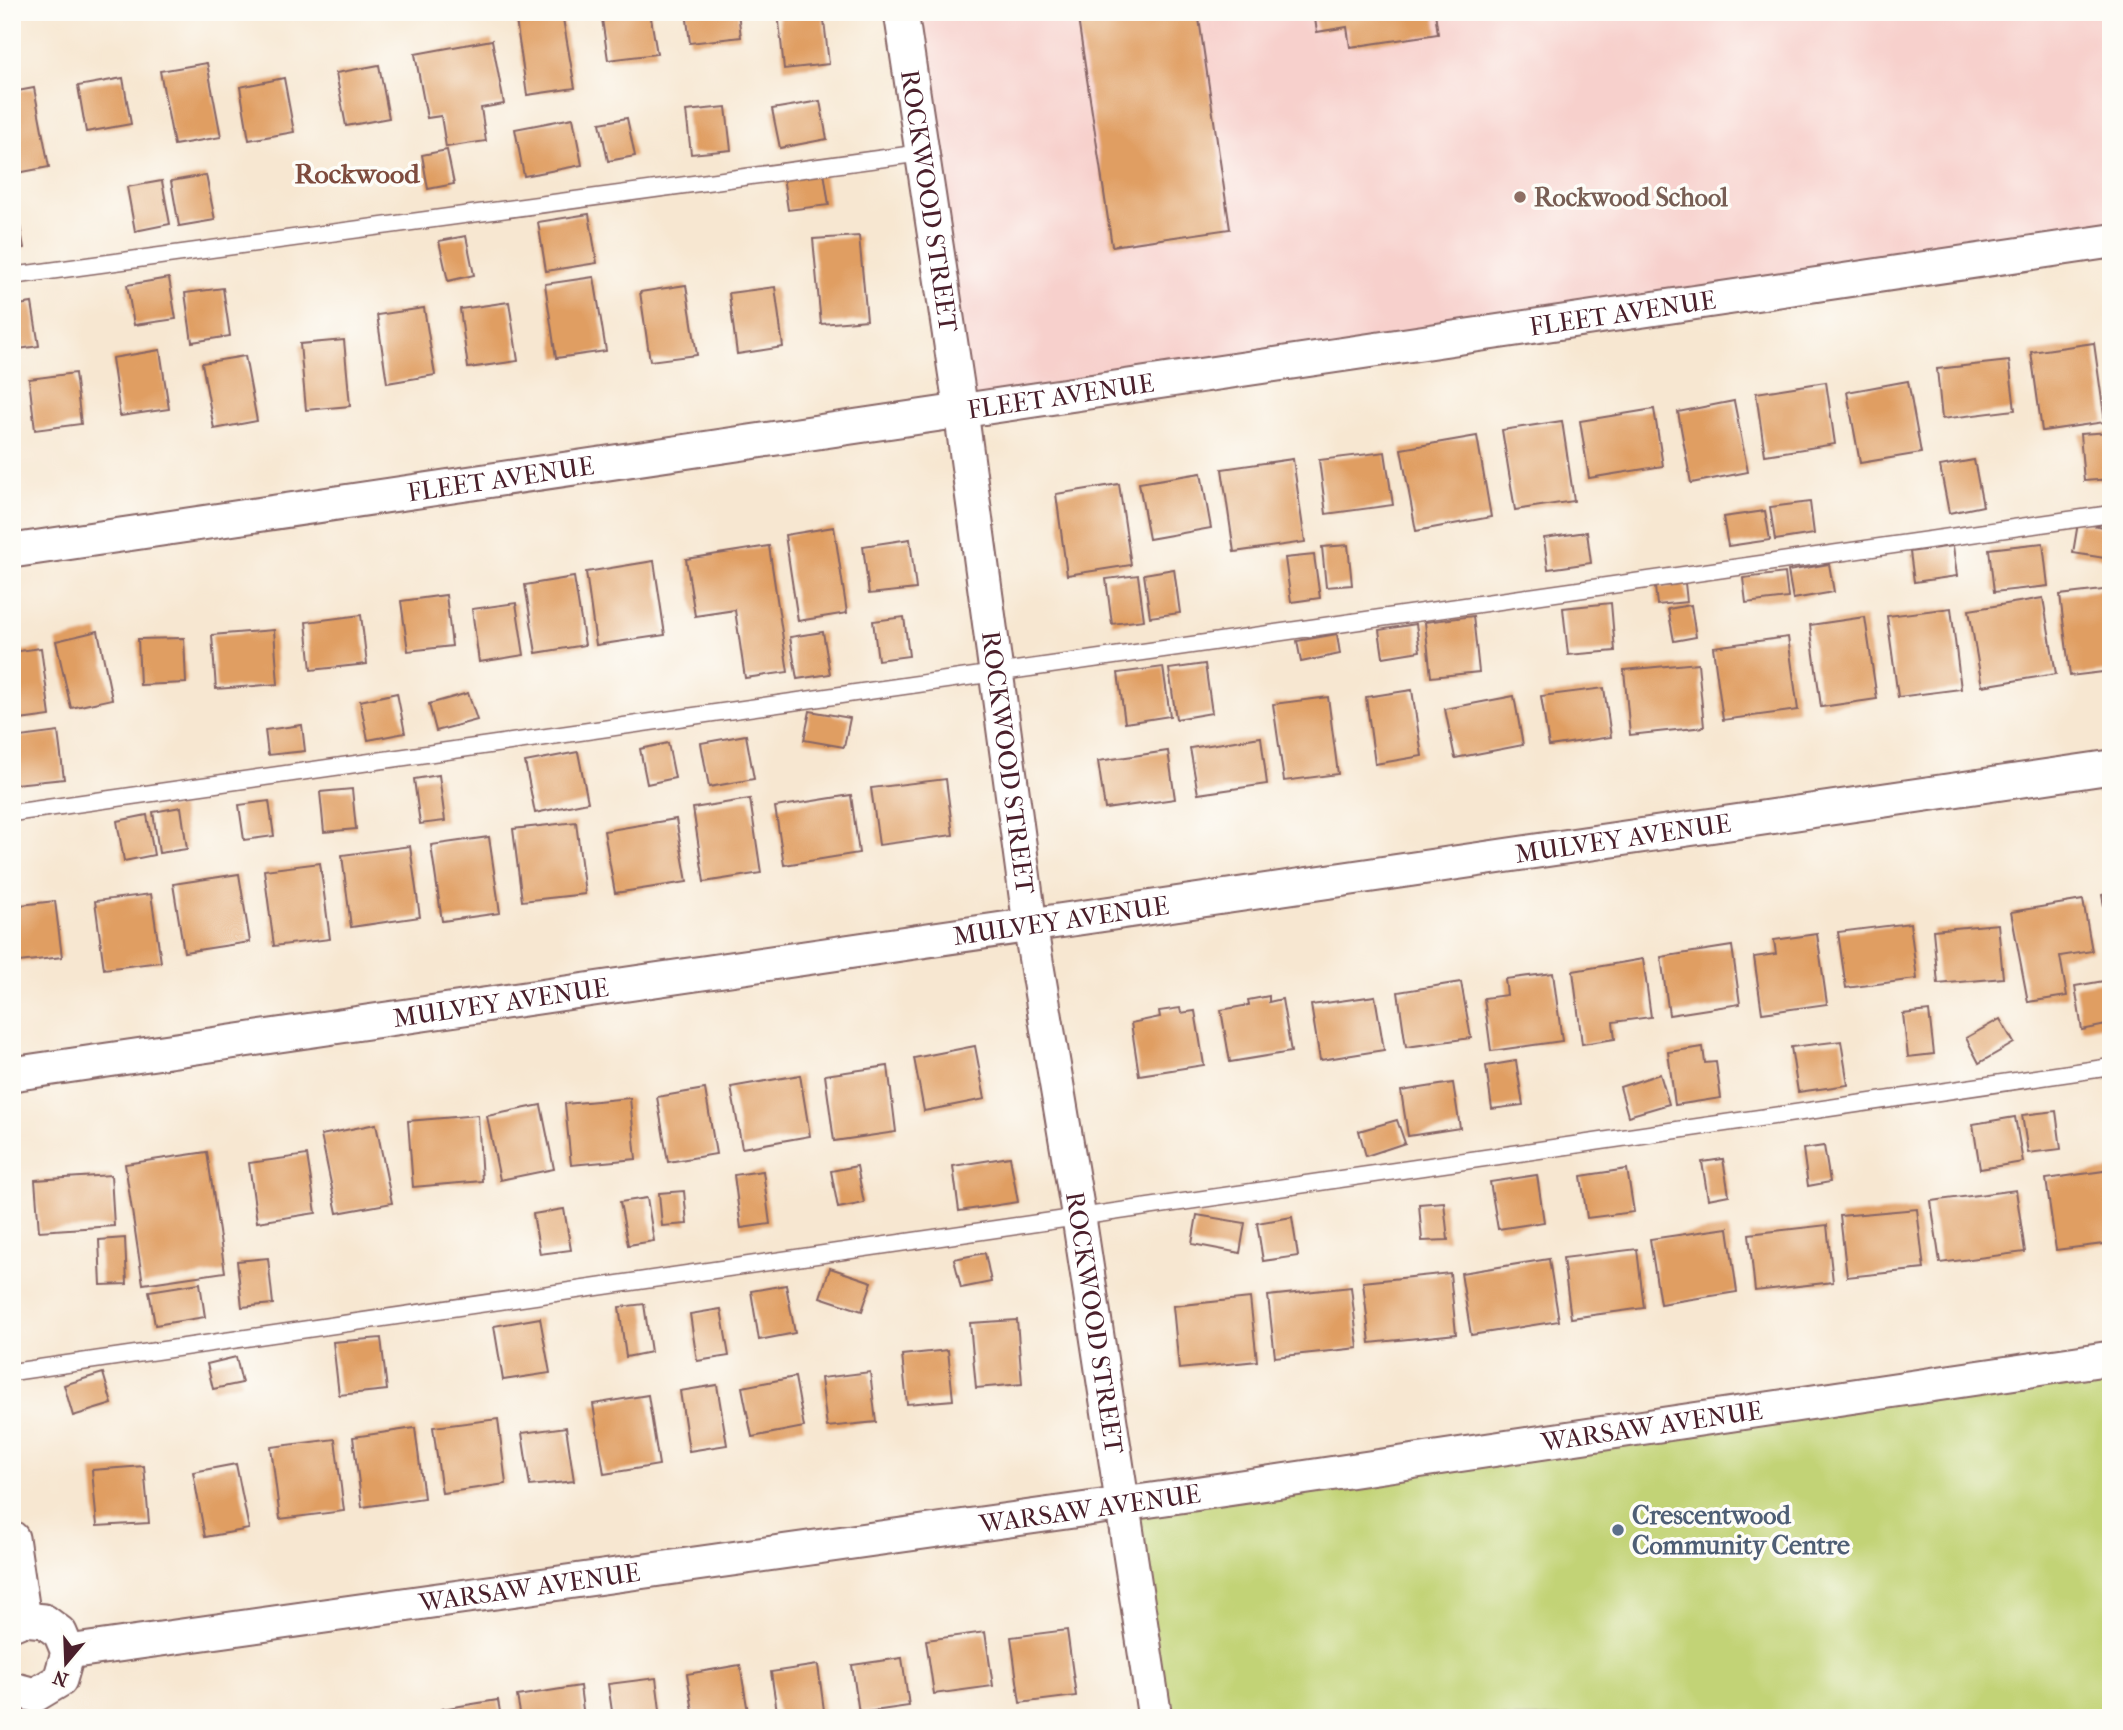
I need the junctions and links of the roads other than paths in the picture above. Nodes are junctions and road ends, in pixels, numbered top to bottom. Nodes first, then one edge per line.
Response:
1 (901, 12) edge
2 (922, 153) junction
3 (2111, 241) edge
4 (12, 276) edge
5 (961, 411) junction
6 (2111, 514) edge
7 (12, 551) edge
8 (997, 674) junction
9 (2111, 766) edge
10 (12, 813) edge
11 (1030, 925) junction
12 (2111, 1067) edge
13 (12, 1074) edge
14 (1079, 1218) junction
15 (2111, 1358) edge
16 (12, 1373) edge
17 (1122, 1504) junction
18 (12, 1538) edge
19 (18, 1621) edge
20 (68, 1652) junction
21 (28, 1700) edge
22 (1155, 1718) edge

1 - 2 street, ROCKWOOD STREET
2 - 4 lane
2 - 5 street, ROCKWOOD STREET
3 - 5 street, FLEET AVENUE
5 - 7 street, FLEET AVENUE
5 - 8 street, ROCKWOOD STREET
6 - 8 lane
8 - 10 lane
8 - 11 street, ROCKWOOD STREET
9 - 11 street, MULVEY AVENUE
11 - 13 street, MULVEY AVENUE
11 - 14 street, ROCKWOOD STREET
12 - 14 lane
14 - 16 lane
14 - 17 street, ROCKWOOD STREET
15 - 17 street, WARSAW AVENUE
17 - 20 street, WARSAW AVENUE
17 - 22 street, ROCKWOOD STREET
18 - 19 street
19 - 20 street
20 - 21 street

